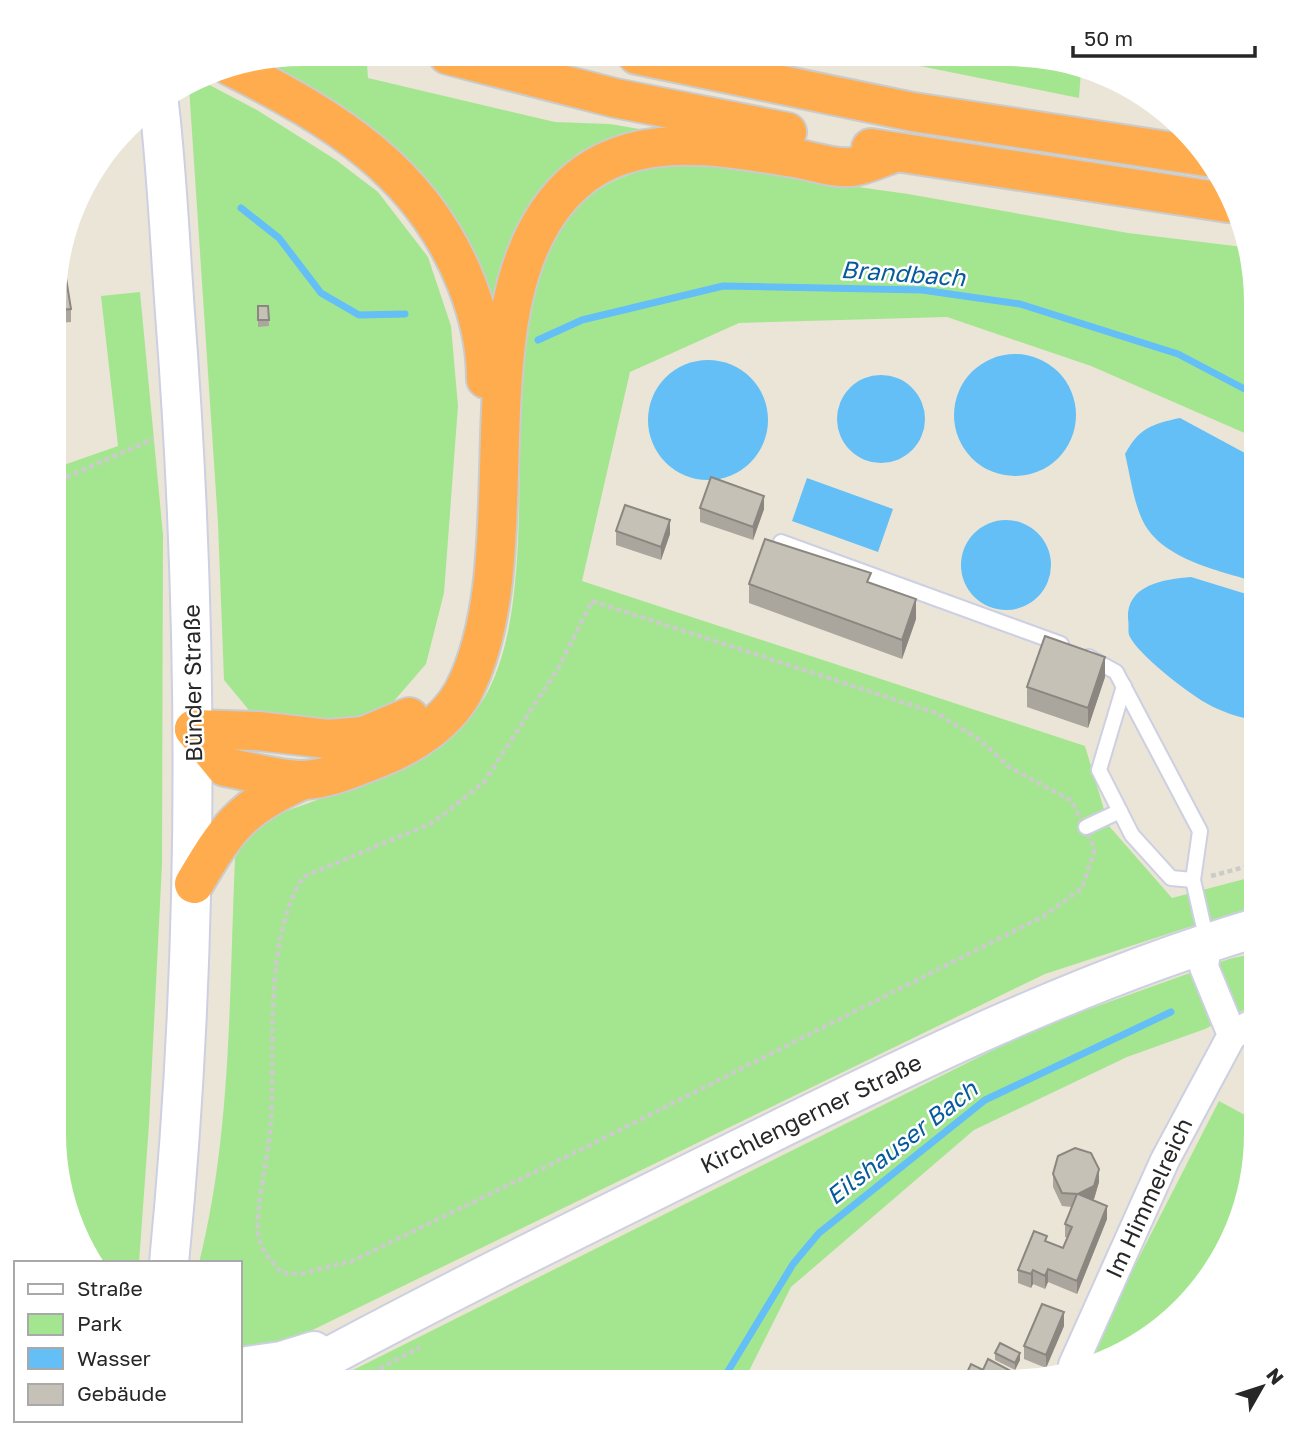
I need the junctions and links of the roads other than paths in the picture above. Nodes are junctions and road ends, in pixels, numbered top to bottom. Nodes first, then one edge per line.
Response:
1 (692, 66) edge
2 (493, 67) edge
3 (245, 74) edge
4 (160, 114) edge
5 (895, 153) junction
6 (1192, 155) edge
7 (1222, 202) edge
8 (781, 542) edge
9 (1124, 686) junction
10 (194, 730) junction
11 (303, 780) junction
12 (1120, 811) junction
13 (1086, 827) road end
14 (1194, 880) junction
15 (194, 884) junction
16 (1244, 932) edge
17 (1208, 943) junction
18 (1244, 1028) edge
19 (1232, 1035) junction
20 (169, 1261) edge
21 (379, 1329) junction
22 (1076, 1360) edge
23 (256, 1365) edge
24 (306, 1369) edge

1 - 6 highway
2 - 5 highway
3 - 10 highway
4 - 10 street, Bünder Straße
5 - 7 highway
5 - 11 highway
8 - 9 lane
9 - 12 lane
9 - 14 lane
10 - 11 highway
10 - 15 street, Bünder Straße
11 - 15 highway
12 - 13 lane
12 - 14 lane
14 - 17 lane
15 - 20 street, Bünder Straße
16 - 17 street, Kirchlengerner Straße
17 - 19 street
17 - 21 street, Kirchlengerner Straße
18 - 19 street
19 - 22 street, Im Himmelreich
21 - 23 street, Kirchlengerner Straße
21 - 24 street, Kirchlengerner Straße

